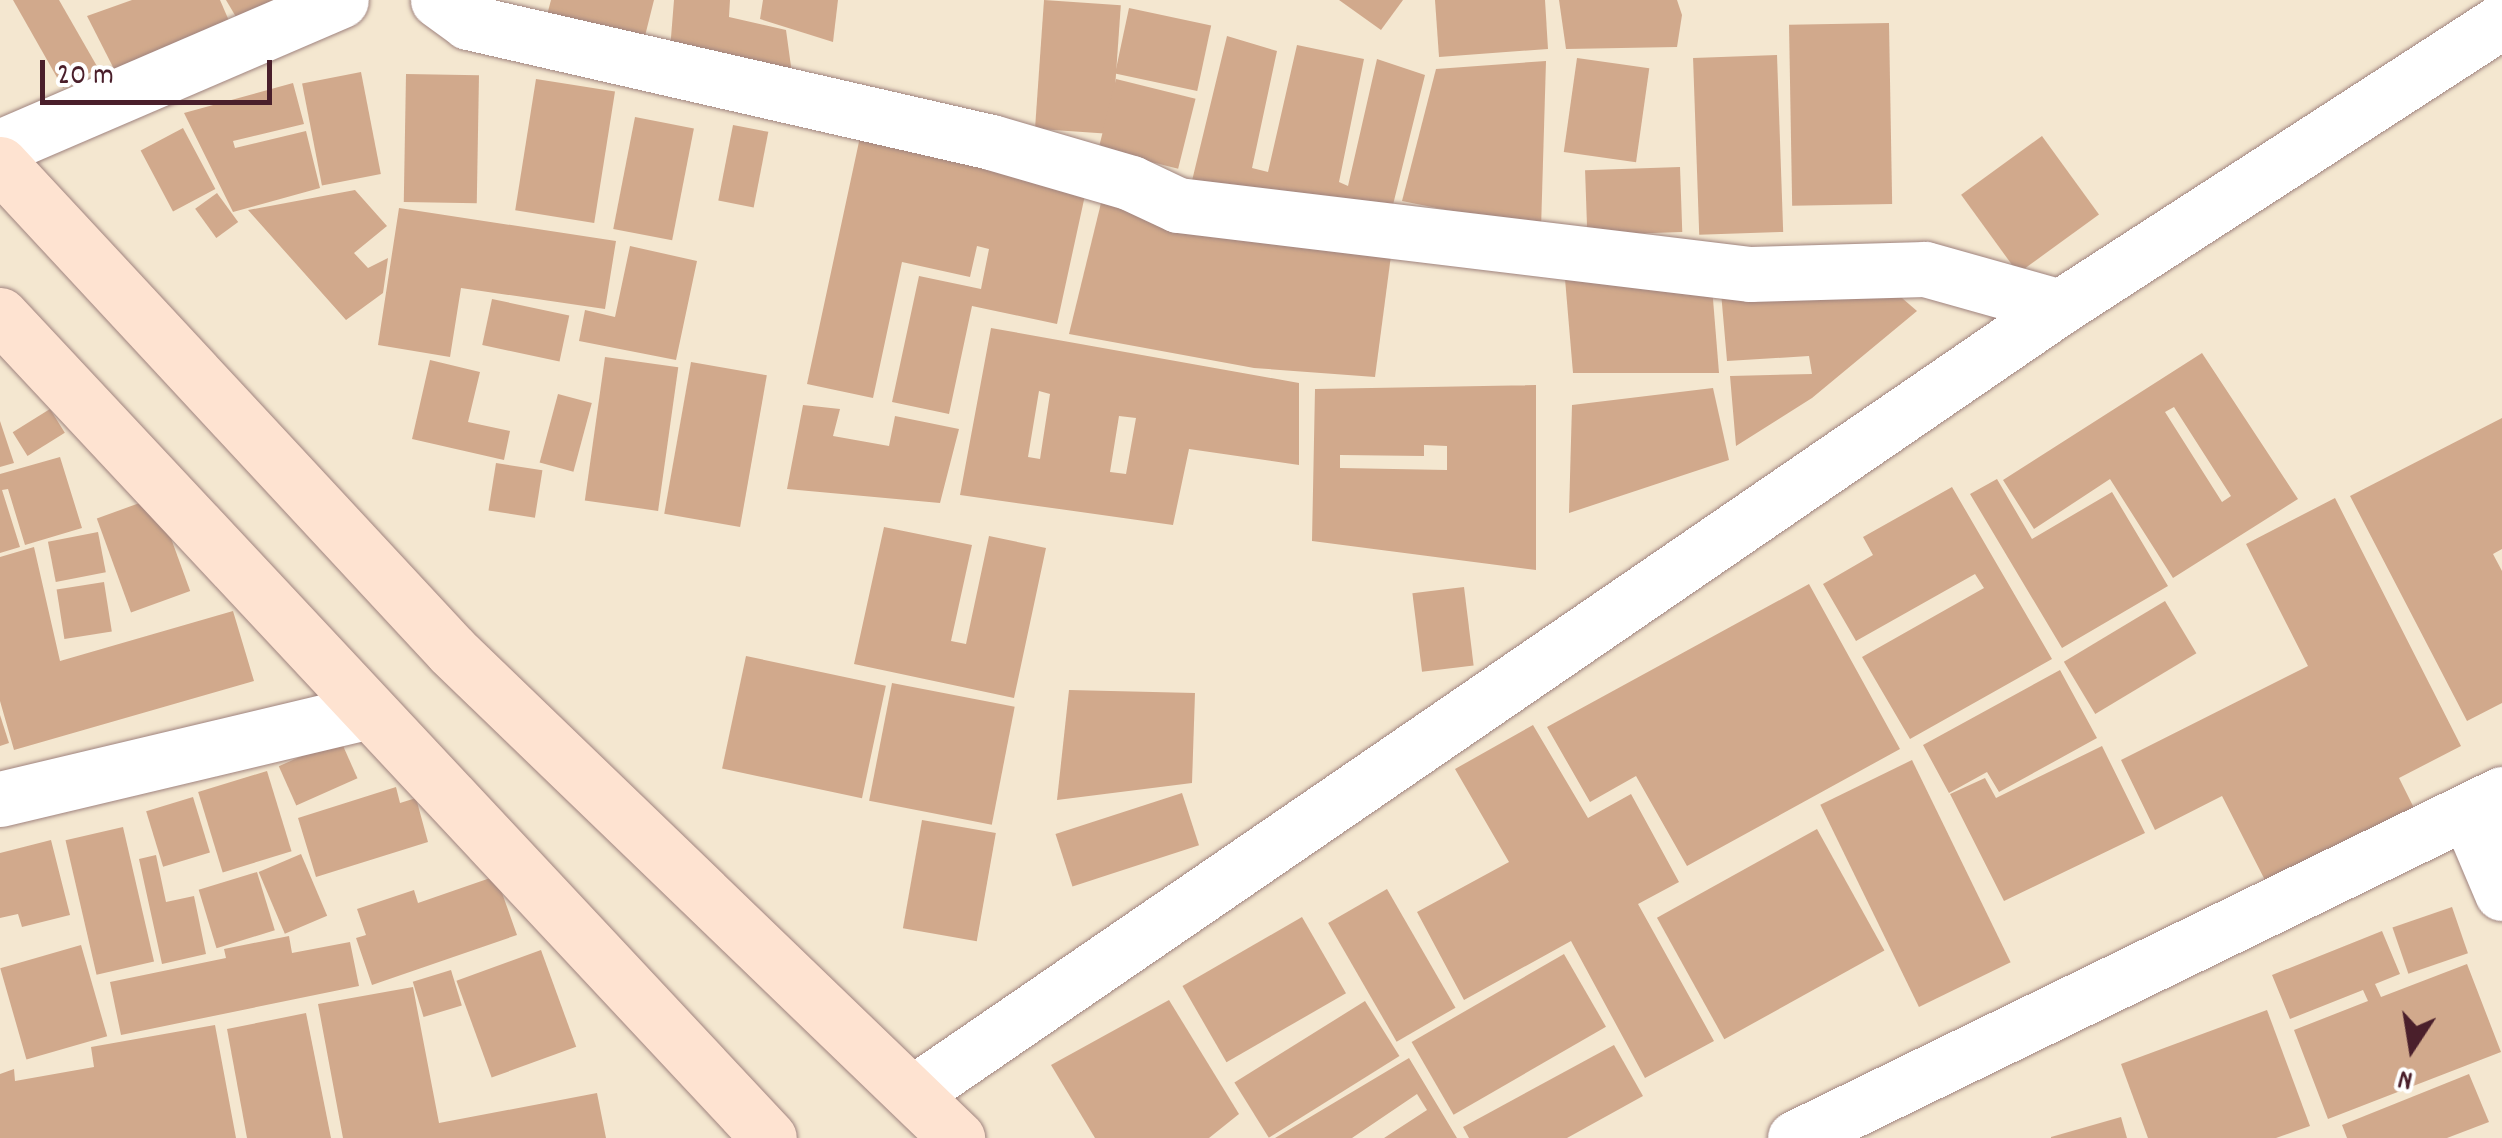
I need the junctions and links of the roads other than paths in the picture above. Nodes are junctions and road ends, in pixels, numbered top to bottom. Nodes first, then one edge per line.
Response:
1 (341, 0) edge
2 (438, 0) edge
3 (2502, 21) edge
4 (0, 147) edge
5 (0, 164) edge
6 (2060, 307) junction
7 (0, 315) edge
8 (370, 711) junction
9 (0, 799) edge
10 (2485, 803) edge
11 (2502, 893) edge
12 (913, 1093) junction
13 (768, 1138) edge
14 (957, 1138) edge
15 (1795, 1138) edge

1 - 4 street
2 - 6 street
3 - 6 street
5 - 12 street
6 - 12 street
7 - 8 street
8 - 9 street
8 - 13 street
10 - 11 street
10 - 15 street
12 - 14 street

